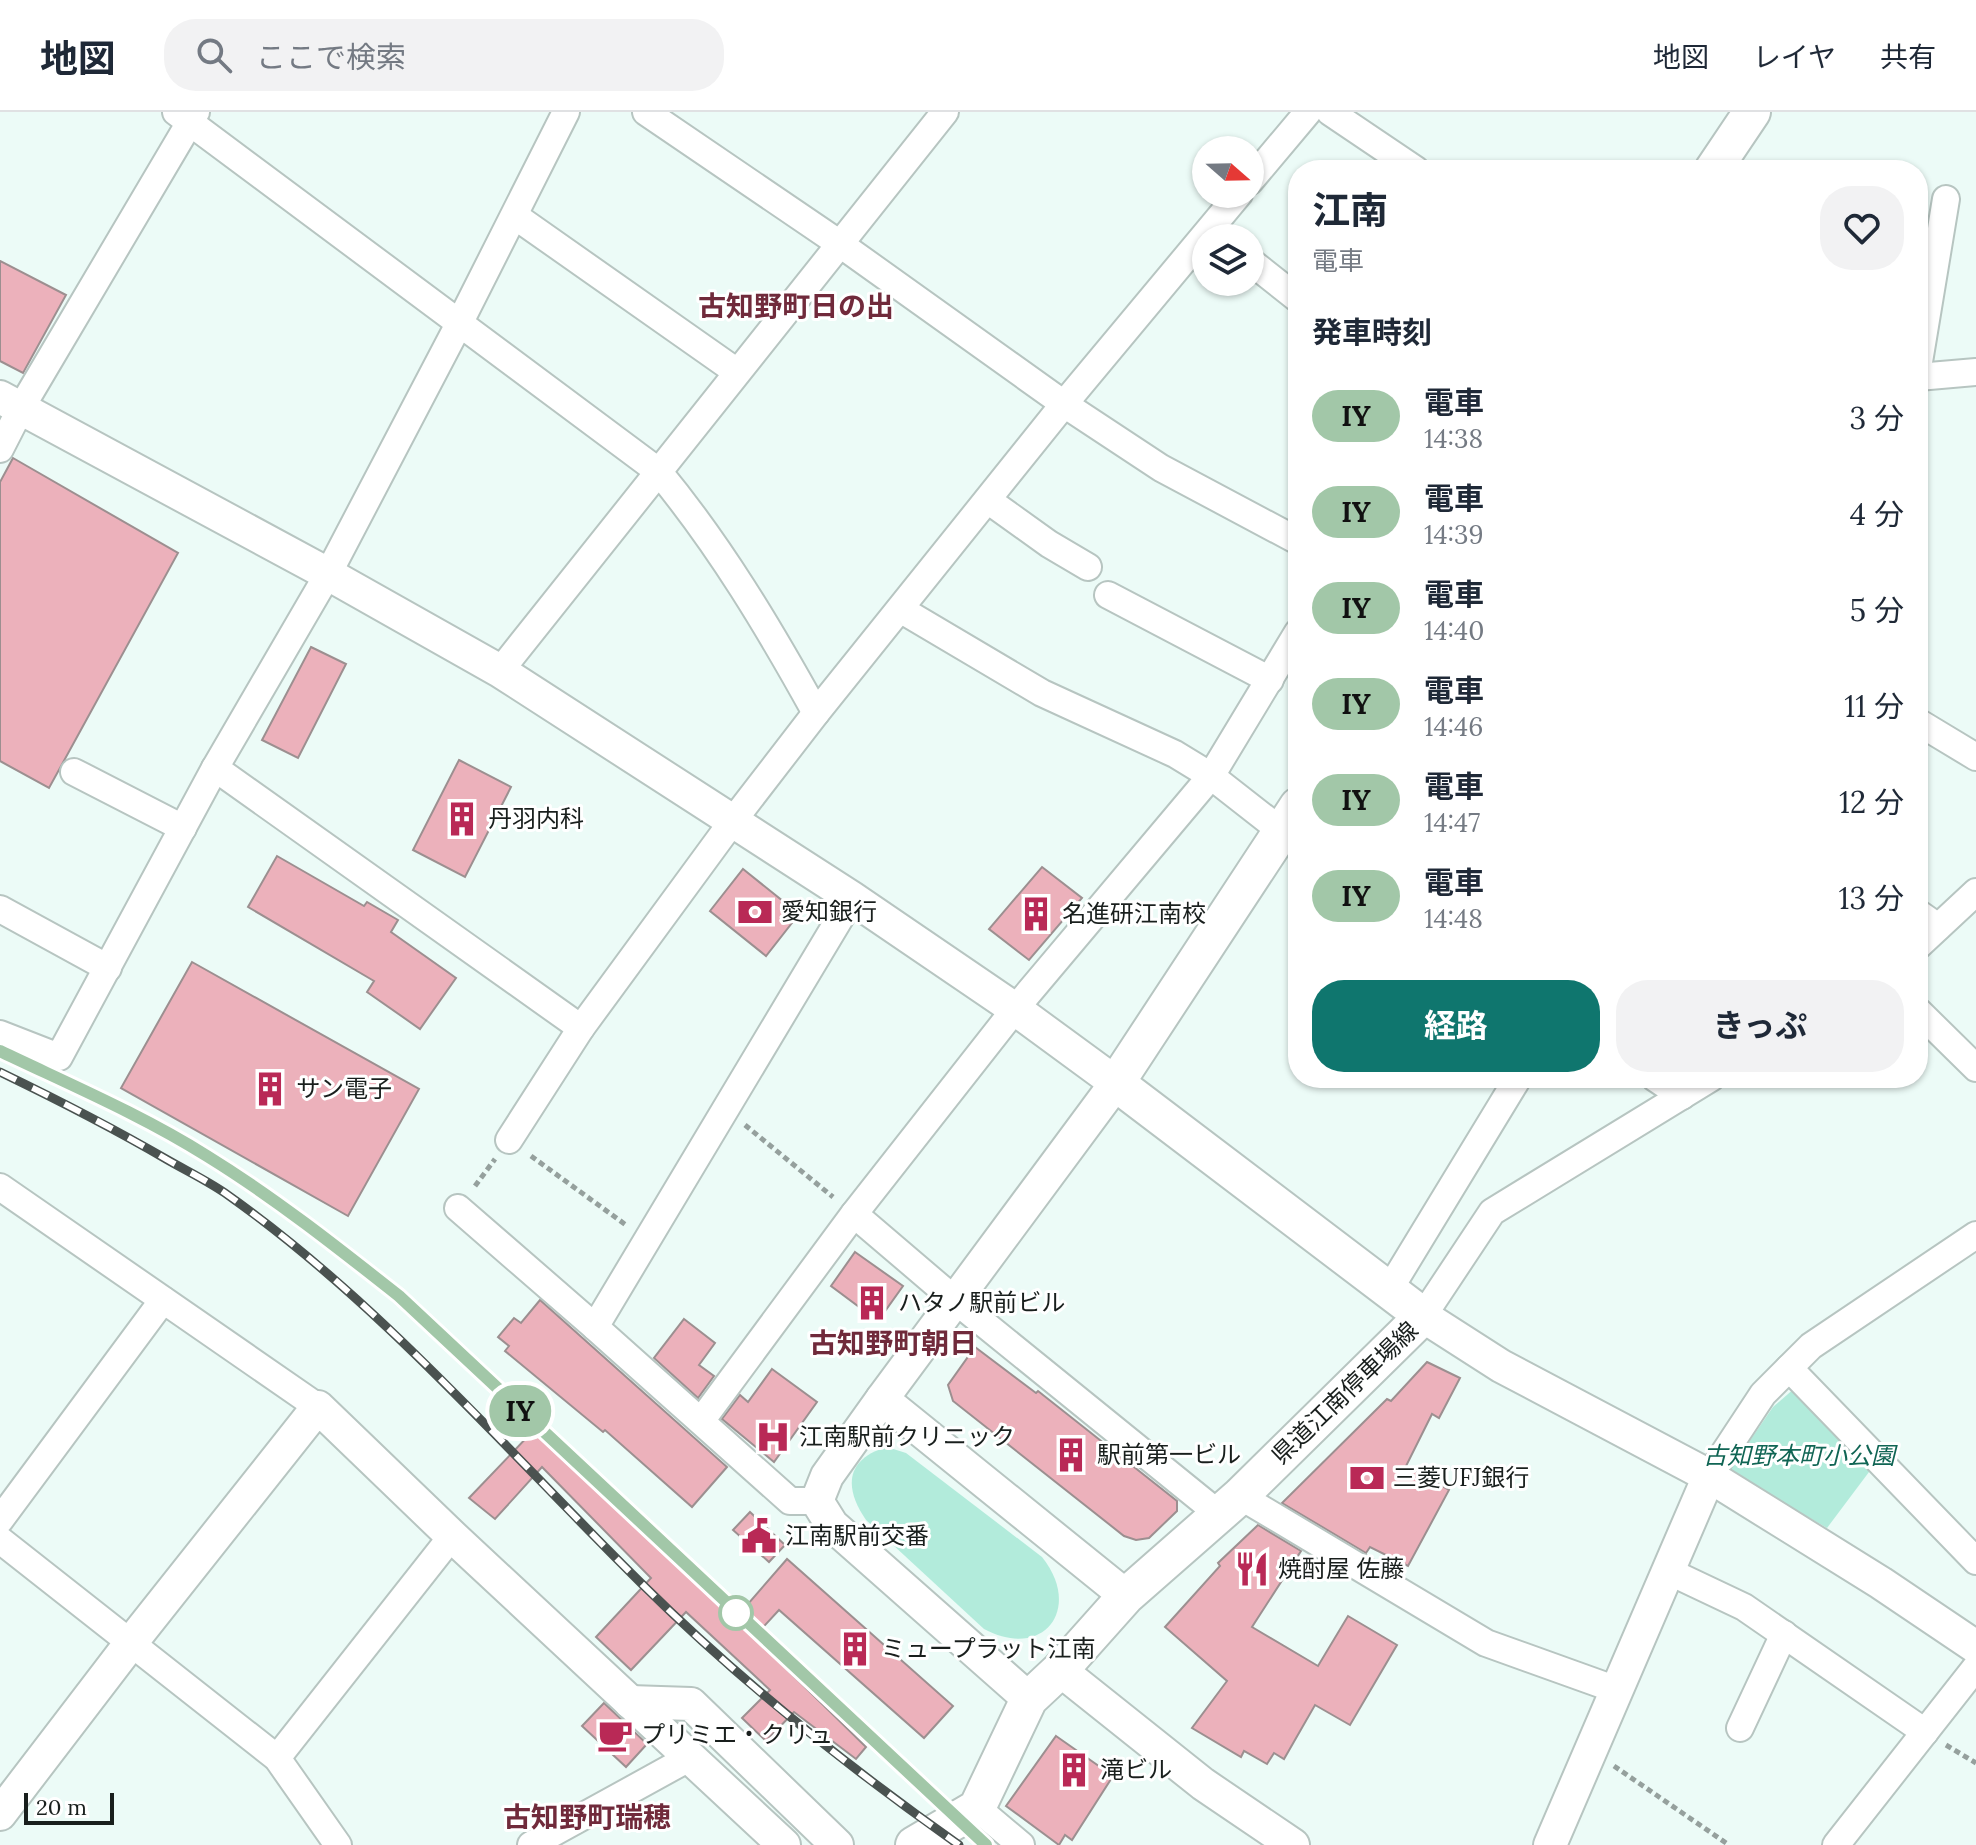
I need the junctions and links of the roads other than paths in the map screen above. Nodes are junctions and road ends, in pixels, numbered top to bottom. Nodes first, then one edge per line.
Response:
1 (566, 112) edge
2 (646, 112) edge
3 (945, 112) edge
4 (1308, 112) edge
5 (1330, 112) edge
6 (1752, 112) edge
7 (187, 116) edge
8 (1401, 160) edge
9 (1720, 160) edge
10 (1264, 164) edge
11 (1946, 199) dead end
12 (515, 216) junction
13 (840, 244) junction
14 (1192, 260) edge
15 (1264, 272) edge
16 (1288, 291) edge
17 (1928, 308) edge
18 (460, 322) junction
19 (737, 372) junction
20 (1976, 372) edge
21 (1928, 376) edge
22 (11, 402) edge
23 (1064, 404) junction
24 (0, 449) edge
25 (658, 471) junction
26 (989, 501) junction
27 (1288, 536) edge
28 (1088, 567) dead end
29 (328, 574) junction
30 (1108, 595) dead end
31 (900, 609) junction
32 (1288, 649) edge
33 (500, 671) junction
34 (1270, 680) junction
35 (816, 713) junction
36 (1928, 728) edge
37 (1976, 757) edge
38 (215, 768) junction
39 (74, 772) dead end
40 (1211, 776) junction
41 (732, 822) junction
42 (1288, 825) edge
43 (183, 828) junction
44 (1288, 834) edge
45 (1976, 892) edge
46 (852, 898) junction
47 (0, 909) edge
48 (1928, 920) edge
49 (108, 968) junction
50 (1015, 1009) junction
51 (1928, 1021) edge
52 (581, 1028) junction
53 (0, 1034) edge
54 (1976, 1068) edge
55 (1116, 1083) junction
56 (1512, 1088) edge
57 (1670, 1088) edge
58 (1695, 1088) edge
59 (1682, 1096) junction
60 (509, 1140) road end
61 (0, 1187) edge
62 (458, 1208) road end
63 (854, 1214) junction
64 (1976, 1235) edge
65 (1389, 1290) junction
66 (163, 1300) junction
67 (956, 1301) junction
68 (1423, 1316) junction
69 (595, 1327) junction
70 (1789, 1368) junction
71 (882, 1399) junction
72 (318, 1407) junction
73 (701, 1421) junction
74 (1709, 1476) junction
75 (817, 1501) junction
76 (1230, 1506) junction
77 (0, 1520) edge
78 (452, 1536) junction
79 (0, 1540) edge
80 (1976, 1561) edge
81 (1668, 1571) junction
82 (1126, 1596) junction
83 (1784, 1634) junction
84 (130, 1644) junction
85 (1976, 1647) edge
86 (1976, 1667) edge
87 (1060, 1670) junction
88 (1617, 1690) junction
89 (1029, 1699) junction
90 (630, 1702) junction
91 (1740, 1728) dead end
92 (1925, 1732) junction
93 (277, 1758) junction
94 (689, 1758) junction
95 (977, 1808) junction
96 (0, 1814) edge
97 (338, 1845) edge
98 (531, 1845) edge
99 (784, 1845) edge
100 (837, 1845) edge
101 (914, 1845) edge
102 (1021, 1845) edge
103 (1293, 1845) edge
104 (1550, 1845) edge
105 (1836, 1845) edge

1 - 12 street
2 - 13 street
3 - 13 street
4 - 10 street
5 - 8 street
6 - 9 main road
7 - 18 street
7 - 22 street
11 - 17 street
12 - 18 street
12 - 19 street
13 - 19 street
13 - 23 street
14 - 23 street
15 - 16 street
18 - 25 street
18 - 29 street
19 - 25 street
20 - 21 street
22 - 24 street
22 - 29 street
23 - 26 street
23 - 27 street
25 - 33 street
25 - 35 street
26 - 28 street
26 - 31 street
29 - 33 street
29 - 38 street
30 - 34 street
31 - 35 street
31 - 40 street
32 - 34 street
33 - 41 street
34 - 40 street
35 - 41 street
36 - 37 street
38 - 43 street
38 - 52 street
39 - 43 street
40 - 42 street
40 - 50 street
41 - 46 street
41 - 52 street
43 - 49 street
44 - 55 main road
45 - 48 street
46 - 50 street
46 - 69 street
47 - 49 street
49 - 53 street
50 - 55 street
50 - 63 street
51 - 54 street
52 - 60 street
55 - 65 main road, 県道江南停車場線
55 - 67 street
56 - 65 street
57 - 59 street
58 - 59 street
59 - 68 street
61 - 66 street
62 - 69 street
63 - 67 street
63 - 73 street
64 - 70 street
65 - 68 main road, 県道江南停車場線
66 - 72 street
66 - 77 street
67 - 71 street
67 - 76 street
68 - 74 street
68 - 76 main road, 県道江南停車場線
69 - 73 street
70 - 74 street
70 - 80 street
71 - 75 street
71 - 82 street
72 - 78 street
72 - 84 street
73 - 75 street
74 - 81 street
74 - 85 street
75 - 89 street
76 - 82 main road, 県道江南停車場線
76 - 88 street
78 - 90 street
78 - 93 street
79 - 84 street
81 - 83 street
81 - 88 street
82 - 87 main road, 県道江南停車場線
83 - 91 street
83 - 92 street
84 - 93 street
84 - 96 street
86 - 92 street
87 - 89 main road, 県道江南停車場線
87 - 103 street
88 - 104 street
89 - 95 main road, 県道江南停車場線
90 - 94 street
90 - 100 street
92 - 105 street
93 - 97 street
94 - 98 street
94 - 99 street
95 - 101 main road
95 - 102 street

